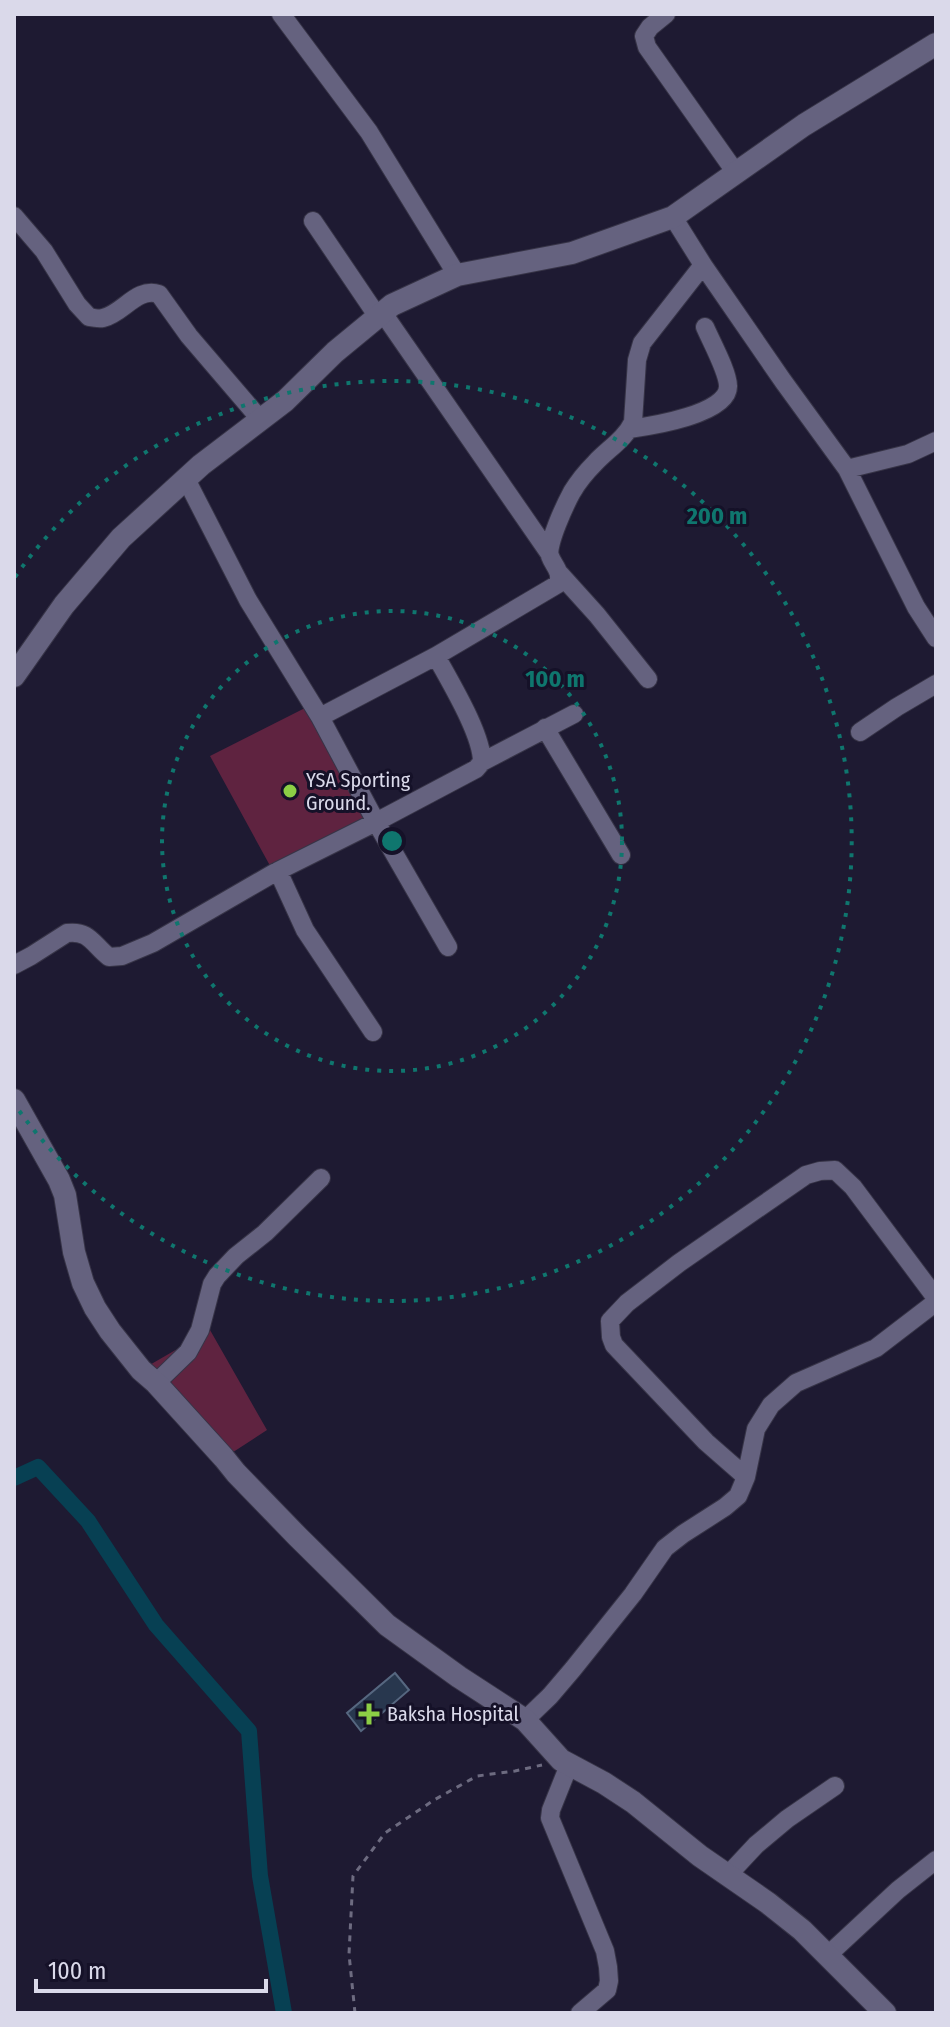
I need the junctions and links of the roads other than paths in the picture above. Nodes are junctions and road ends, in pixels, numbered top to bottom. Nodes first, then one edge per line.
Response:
1 (281, 14) edge
2 (666, 14) edge
3 (936, 44) edge
4 (736, 173) junction
5 (14, 216) edge
6 (673, 217) junction
7 (313, 221) dead end
8 (703, 265) junction
9 (457, 275) junction
10 (380, 315) junction
11 (705, 327) dead end
12 (260, 419) junction
13 (629, 429) junction
14 (936, 441) edge
15 (847, 469) junction
16 (186, 479) junction
17 (549, 553) junction
18 (560, 574) junction
19 (936, 638) edge
20 (436, 656) junction
21 (14, 676) edge
22 (648, 679) dead end
23 (936, 684) edge
24 (574, 714) dead end
25 (320, 717) junction
26 (545, 728) junction
27 (860, 732) dead end
28 (482, 762) junction
29 (376, 822) junction
30 (621, 855) dead end
31 (278, 871) junction
32 (448, 947) dead end
33 (14, 965) edge
34 (373, 1032) dead end
35 (14, 1100) edge
36 (321, 1178) dead end
37 (936, 1300) edge
38 (156, 1383) junction
39 (746, 1477) junction
40 (525, 1720) junction
41 (565, 1762) junction
42 (835, 1786) dead end
43 (936, 1860) edge
44 (728, 1875) junction
45 (828, 1955) junction
46 (580, 2013) edge
47 (885, 2013) edge

1 - 9 street
2 - 4 street
3 - 4 street
4 - 6 street
5 - 12 street
6 - 8 street
6 - 9 street
7 - 10 street
8 - 13 street
8 - 15 street
9 - 10 street
10 - 12 street
10 - 17 street
11 - 13 street
12 - 16 street
13 - 17 street
14 - 15 street
15 - 19 street
16 - 21 street
16 - 25 street
17 - 18 street
18 - 20 street
18 - 22 street
20 - 25 street
20 - 28 street
23 - 27 street
24 - 26 street
25 - 29 street
26 - 28 street
26 - 30 street
28 - 29 street
29 - 31 street
29 - 32 street
31 - 33 street
31 - 34 street
35 - 38 street
36 - 38 street
37 - 39 street
37 - 39 street
38 - 40 street
39 - 40 street
40 - 41 street
41 - 44 street
41 - 46 street
42 - 44 street
43 - 45 street
44 - 45 street
45 - 47 street

